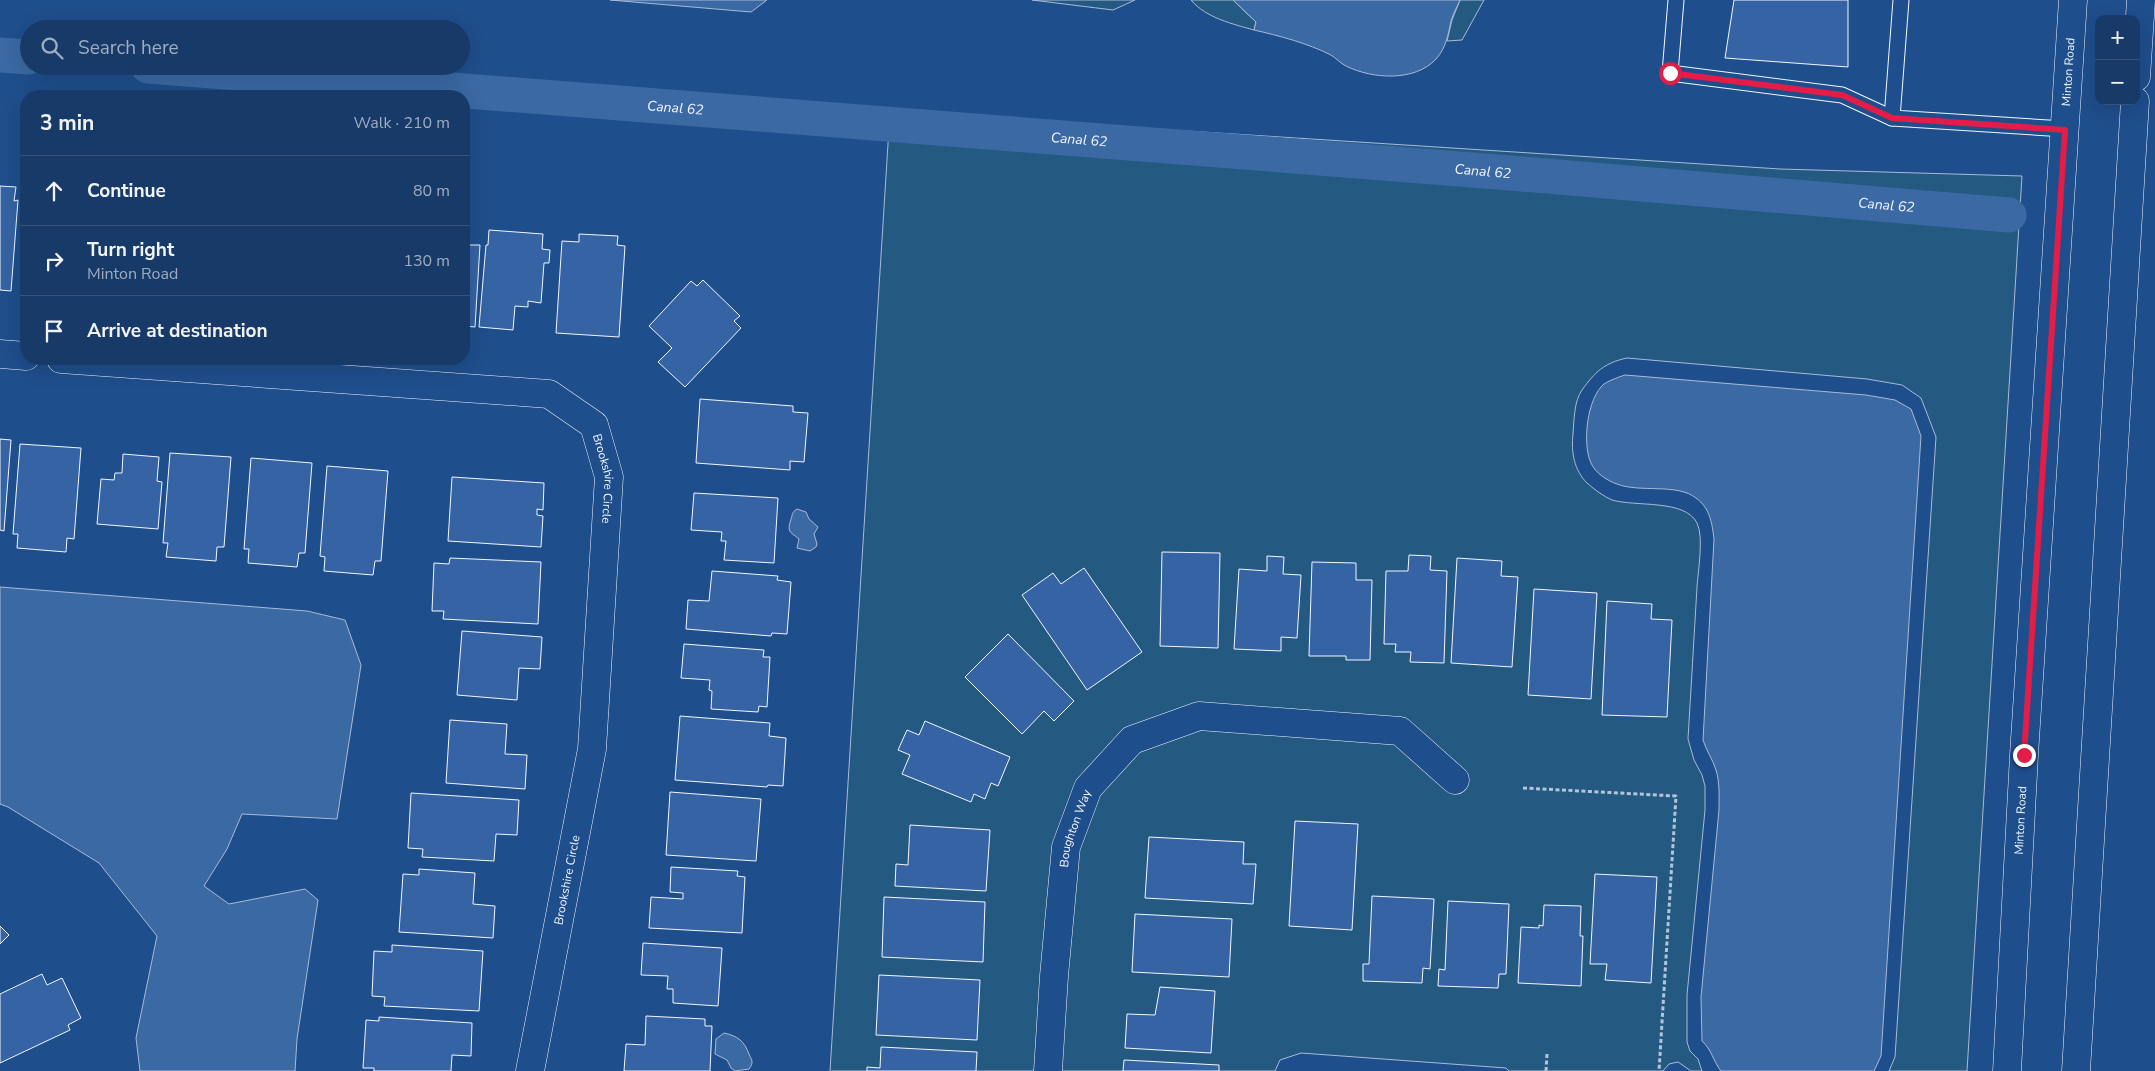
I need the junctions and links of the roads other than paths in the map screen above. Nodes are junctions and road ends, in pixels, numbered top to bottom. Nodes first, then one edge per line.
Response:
1 (1676, 0) edge
2 (1901, 0) edge
3 (2073, 0) edge
4 (2141, 0) edge
5 (2137, 60) edge
6 (2135, 105) edge
7 (1892, 118) junction
8 (2065, 130) junction
9 (0, 354) edge
10 (20, 356) edge
11 (145, 365) edge
12 (1455, 780) dead end
13 (530, 1071) edge
14 (1048, 1071) edge
15 (2006, 1071) edge
16 (2076, 1071) edge

1 - 7 lane
2 - 7 lane
3 - 8 main road, Minton Road
4 - 5 main road
6 - 16 main road
7 - 8 lane
8 - 15 main road, Minton Road
9 - 10 main road
11 - 13 main road, Brookshire Circle
12 - 14 main road, Boughton Way

